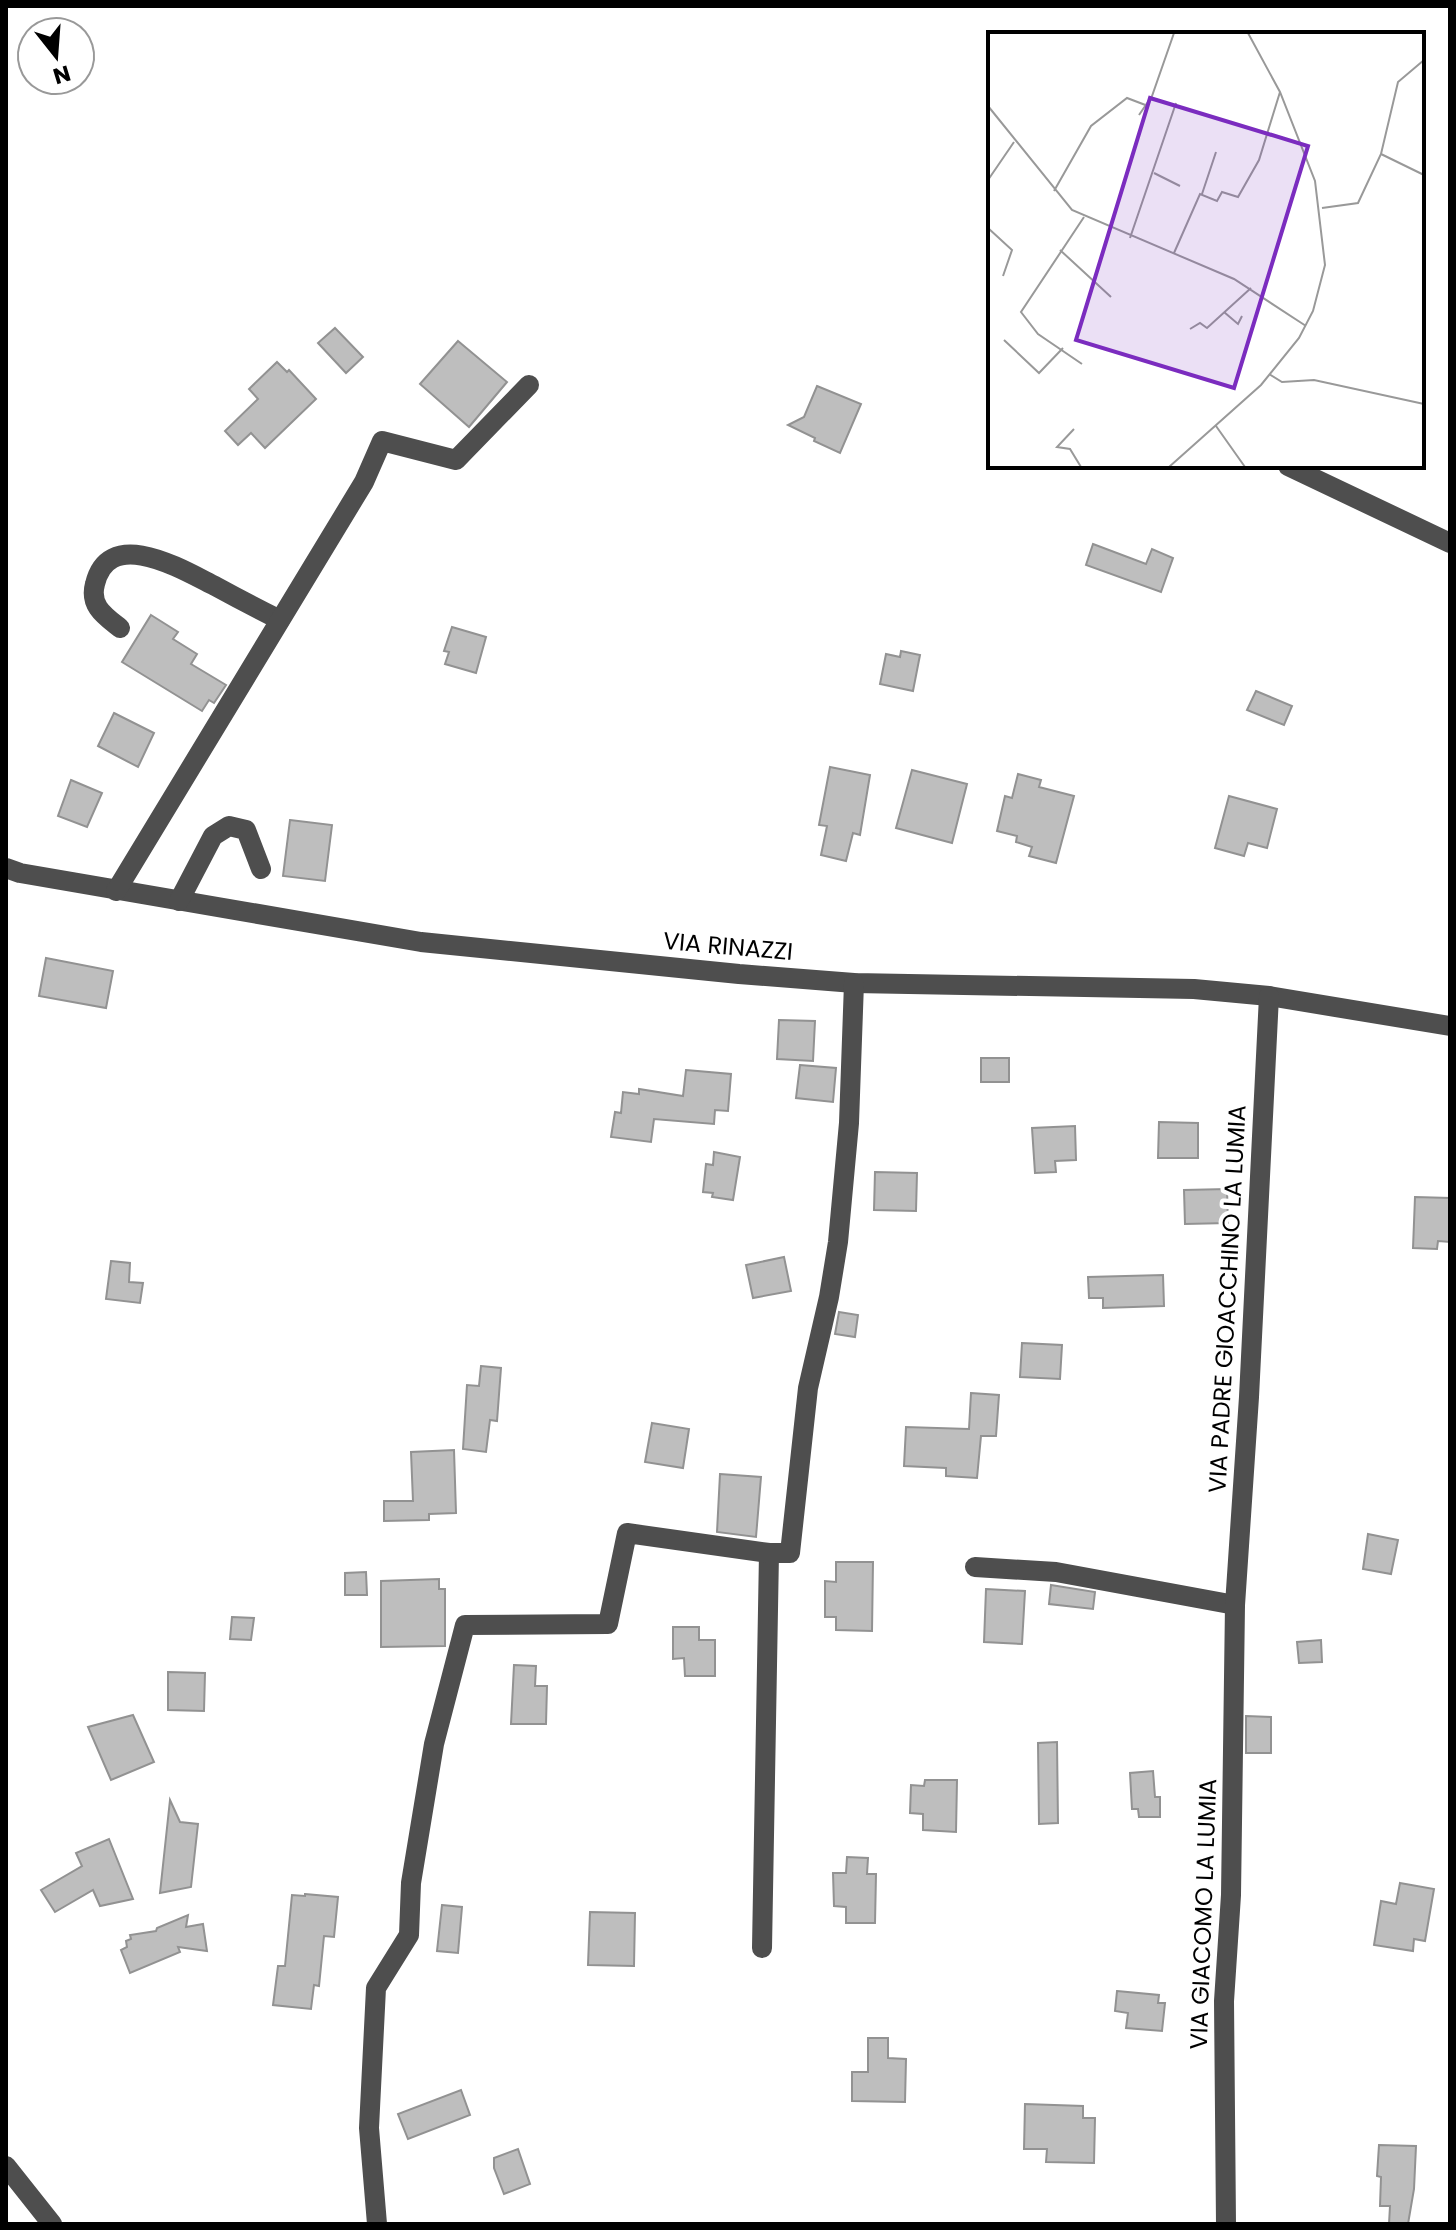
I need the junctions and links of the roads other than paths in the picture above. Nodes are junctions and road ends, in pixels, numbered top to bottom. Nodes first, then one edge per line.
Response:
1 (529, 385) dead end
2 (1292, 468) edge
3 (1450, 543) edge
4 (280, 620) junction
5 (120, 628) dead end
6 (6, 868) edge
7 (261, 869) dead end
8 (116, 891) junction
9 (179, 901) junction
10 (854, 983) junction
11 (1269, 996) junction
12 (1450, 1026) edge
13 (769, 1553) junction
14 (975, 1567) dead end
15 (1235, 1605) junction
16 (762, 1948) dead end
17 (6, 2166) edge
18 (52, 2224) edge
19 (377, 2224) edge
20 (1226, 2224) edge

1 - 4 street
2 - 3 street
4 - 5 street
4 - 8 street
6 - 8 street, VIA RINAZZI
7 - 9 street
8 - 9 street, VIA RINAZZI
9 - 10 street, VIA RINAZZI
10 - 11 street, VIA RINAZZI
10 - 13 street
11 - 12 street, VIA RINAZZI
11 - 15 street, VIA PADRE GIOACCHINO LA LUMIA
13 - 16 street
13 - 19 street
14 - 15 street
15 - 20 street, VIA GIACOMO LA LUMIA
17 - 18 street

